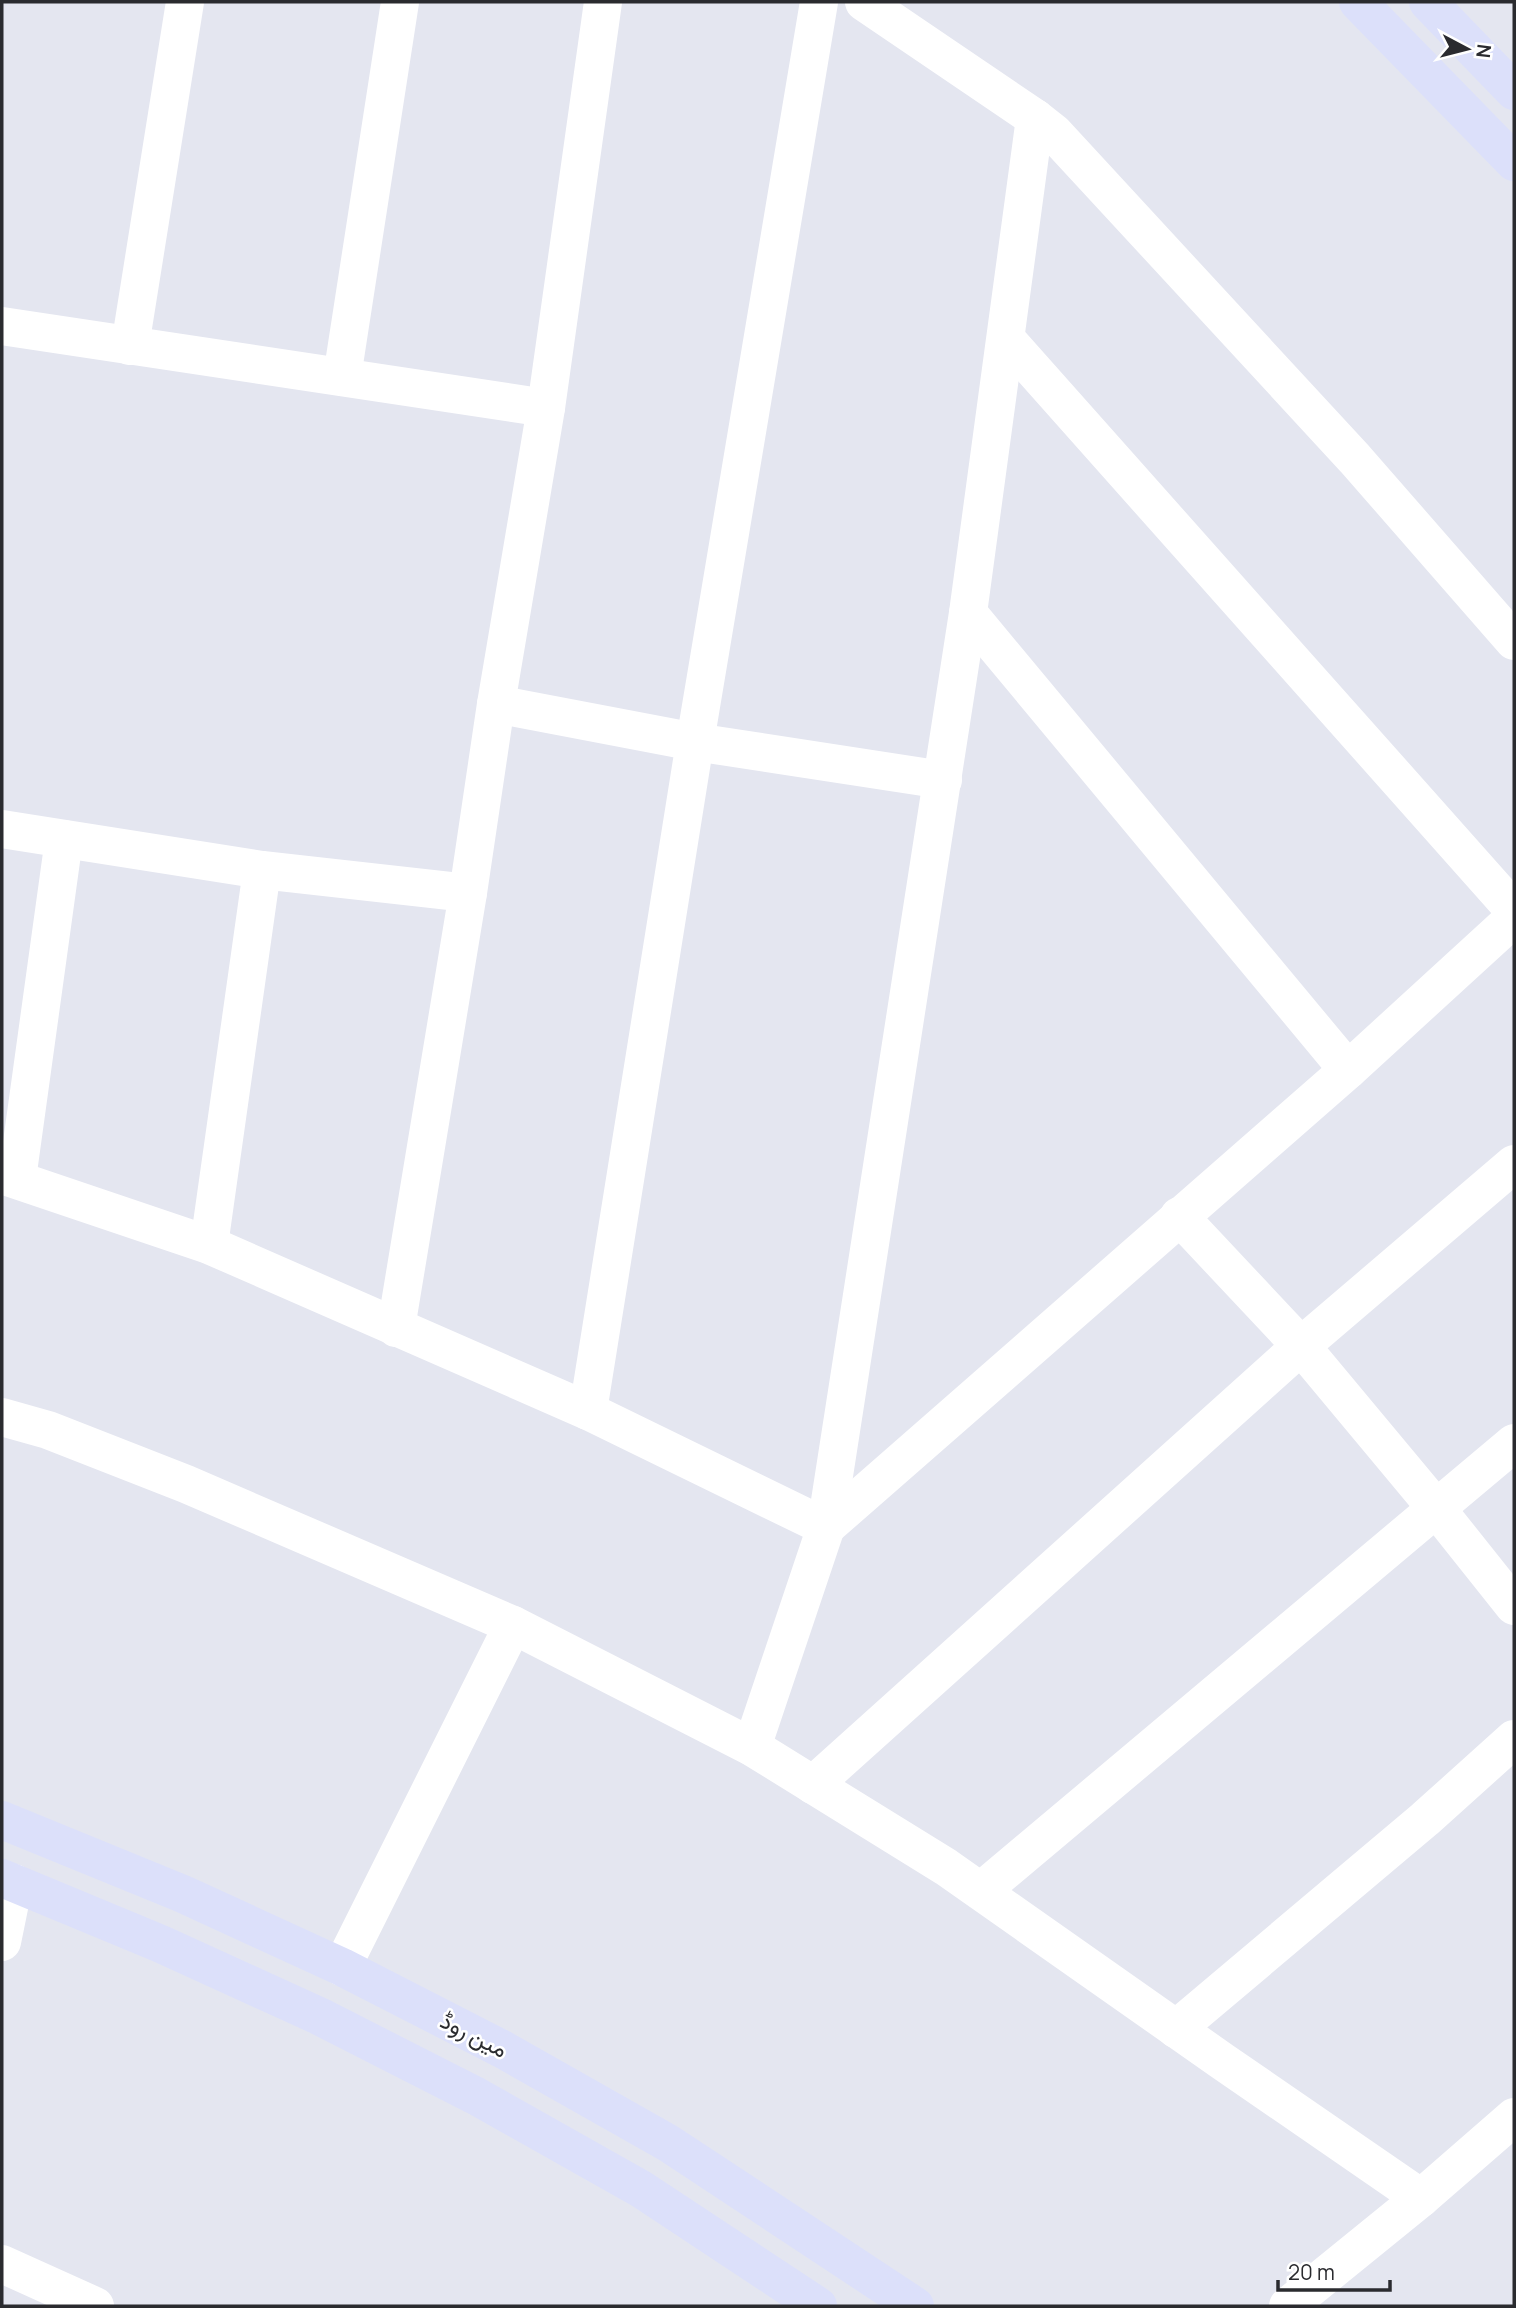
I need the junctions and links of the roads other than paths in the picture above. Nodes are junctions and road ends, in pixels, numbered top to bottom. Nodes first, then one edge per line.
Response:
1 (185, 2) edge
2 (400, 2) edge
3 (603, 2) edge
4 (819, 2) edge
5 (864, 2) edge
6 (1358, 2) edge
7 (1428, 2) edge
8 (1512, 86) edge
9 (1035, 118) junction
10 (1514, 162) edge
11 (2, 326) edge
12 (1006, 339) junction
13 (130, 346) junction
14 (342, 377) junction
15 (546, 408) junction
16 (968, 613) junction
17 (1514, 641) edge
18 (495, 704) junction
19 (695, 742) junction
20 (943, 780) junction
21 (2, 829) edge
22 (64, 839) junction
23 (262, 870) junction
24 (468, 893) junction
25 (1514, 910) edge
26 (1514, 918) edge
27 (1348, 1070) junction
28 (1514, 1164) edge
29 (9, 1177) edge
30 (1179, 1216) junction
31 (209, 1245) junction
32 (396, 1328) junction
33 (1301, 1346) junction
34 (588, 1411) junction
35 (2, 1417) edge
36 (1514, 1443) edge
37 (1436, 1508) junction
38 (826, 1527) junction
39 (1514, 1606) edge
40 (513, 1625) junction
41 (1514, 1739) edge
42 (751, 1747) junction
43 (813, 1785) junction
44 (2, 1821) edge
45 (8, 1881) edge
46 (981, 1891) junction
47 (2, 1942) edge
48 (342, 1967) junction
49 (1176, 2029) junction
50 (1514, 2117) edge
51 (1421, 2198) junction
52 (2, 2264) edge
53 (95, 2306) edge
54 (818, 2306) edge
55 (915, 2306) edge
56 (1288, 2306) edge

1 - 13 street
2 - 14 street
3 - 15 street
4 - 19 street
5 - 9 street
6 - 10 main road
7 - 8 main road
9 - 12 street
9 - 17 street
11 - 13 street
12 - 16 street
12 - 25 street
13 - 14 street
14 - 15 street
15 - 18 street
16 - 20 street
16 - 27 street
18 - 19 street
18 - 24 street
19 - 20 street
19 - 34 street
20 - 38 street
21 - 22 street
22 - 23 street
22 - 29 street
23 - 24 street
23 - 31 street
24 - 32 street
26 - 27 street
27 - 30 street
28 - 33 street
29 - 31 street
30 - 33 street
30 - 38 street
31 - 32 street
32 - 34 street
33 - 37 street
33 - 43 street
34 - 38 street
35 - 40 street
36 - 37 street
37 - 39 street
37 - 46 street
38 - 42 street
40 - 42 street
40 - 48 street
41 - 49 street
42 - 43 street
43 - 46 street
44 - 48 main road, مین روڈ
45 - 47 street
45 - 54 main road
46 - 49 street
48 - 55 main road, مین روڈ
49 - 51 street
50 - 51 street
51 - 56 street
52 - 53 street

